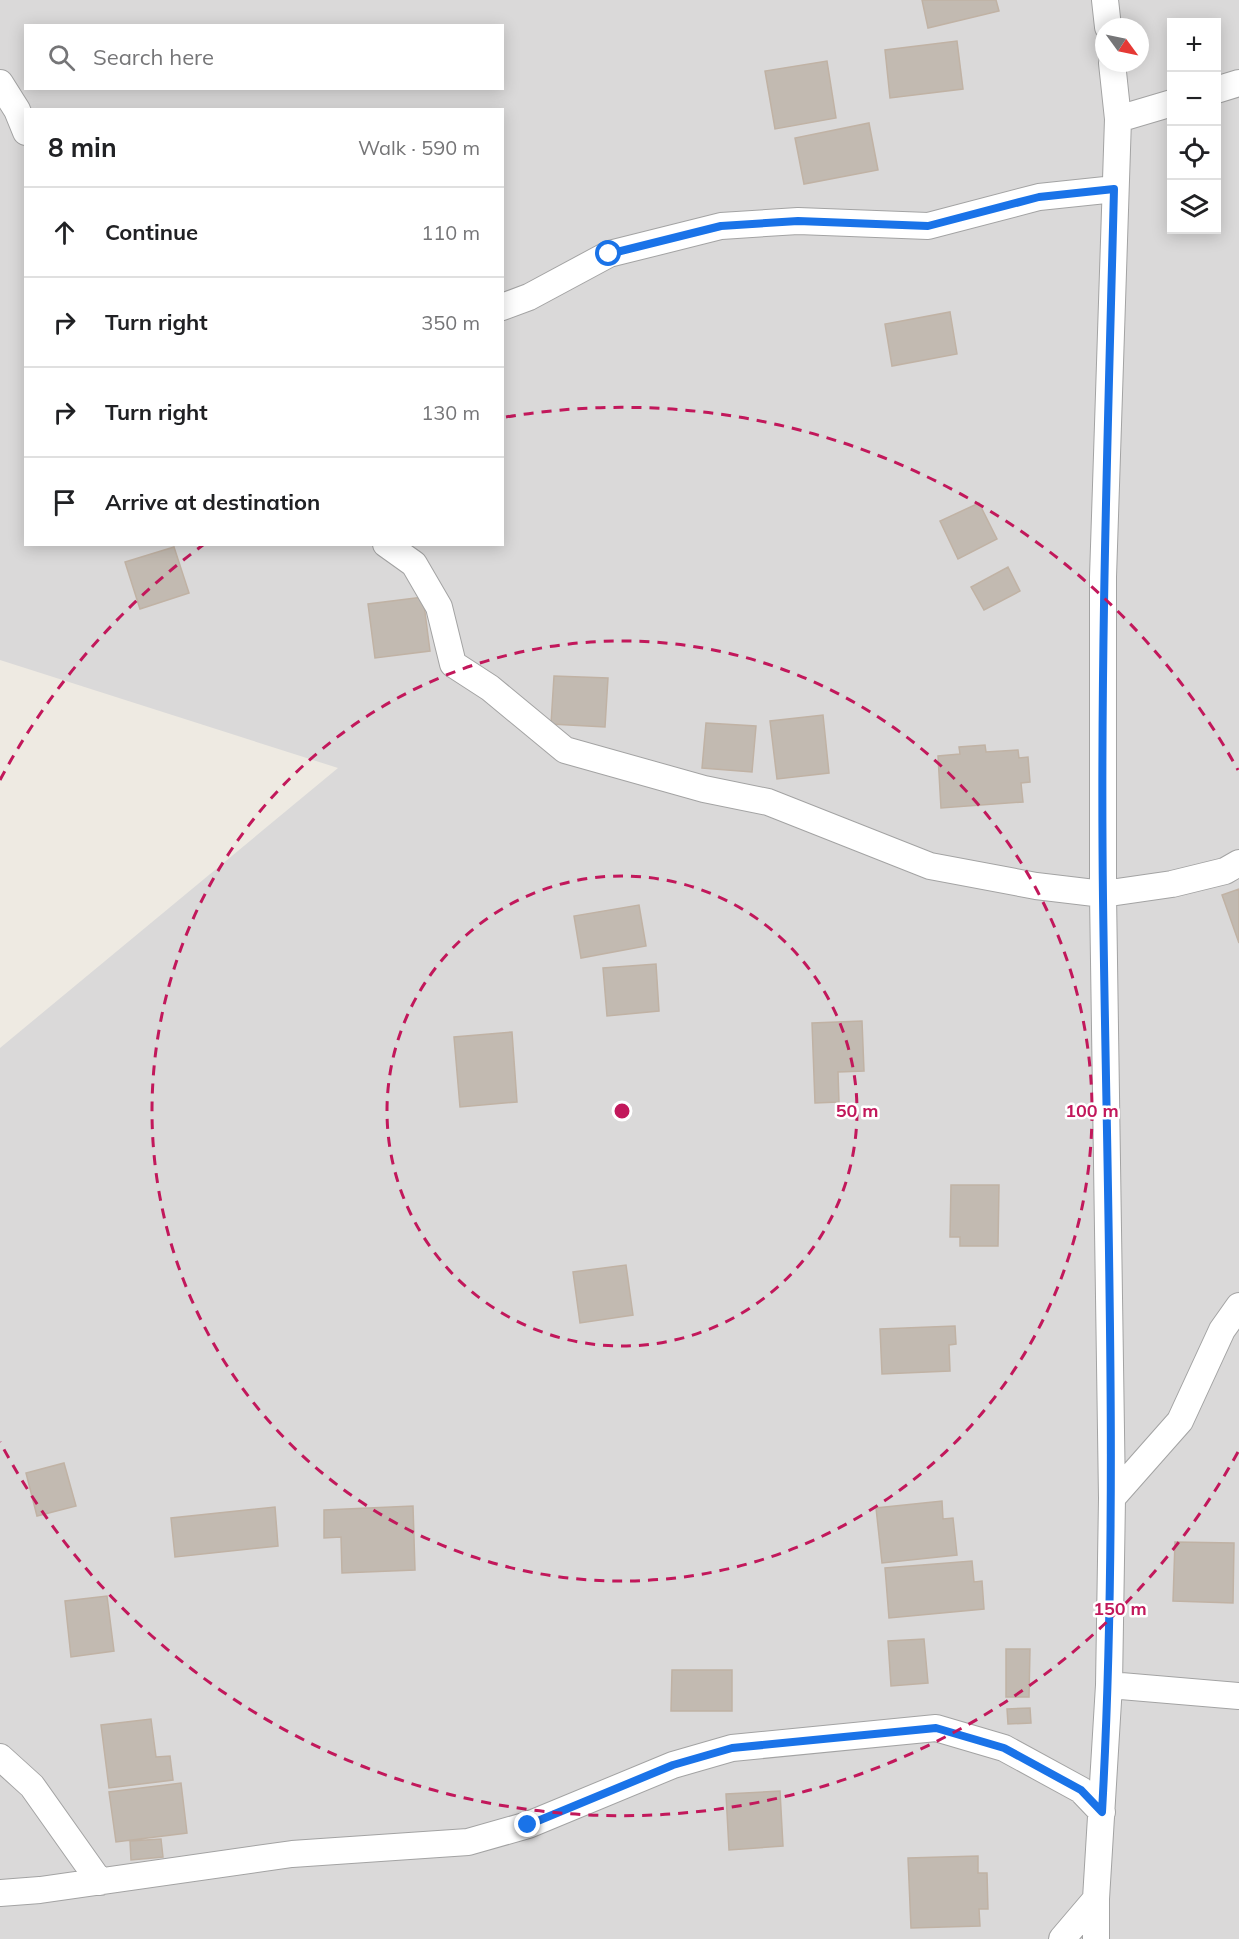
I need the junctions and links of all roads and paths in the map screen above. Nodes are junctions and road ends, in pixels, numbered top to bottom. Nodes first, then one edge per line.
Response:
1 (1106, 0) edge
2 (1107, 18) edge
3 (1113, 72) edge
4 (0, 83) edge
5 (1239, 83) edge
6 (1221, 88) edge
7 (1167, 104) edge
8 (1118, 119) junction
9 (24, 127) edge
10 (1114, 189) junction
11 (504, 306) edge
12 (389, 546) edge
13 (1239, 862) edge
14 (1103, 894) junction
15 (1239, 1306) edge
16 (1112, 1498) junction
17 (1109, 1685) junction
18 (1239, 1696) edge
19 (0, 1757) edge
20 (1102, 1812) junction
21 (100, 1882) junction
22 (0, 1893) edge
23 (1096, 1899) junction
24 (1062, 1939) edge
25 (1096, 1939) edge

1 - 2 street
3 - 8 street
4 - 9 street
5 - 6 street
7 - 8 street
8 - 10 street
10 - 11 street
10 - 14 street
12 - 14 street
13 - 14 street
14 - 16 street
15 - 16 street
16 - 17 street
17 - 18 street
17 - 20 street
19 - 21 street
20 - 21 street
20 - 23 street
21 - 22 street
23 - 24 street
23 - 25 street

